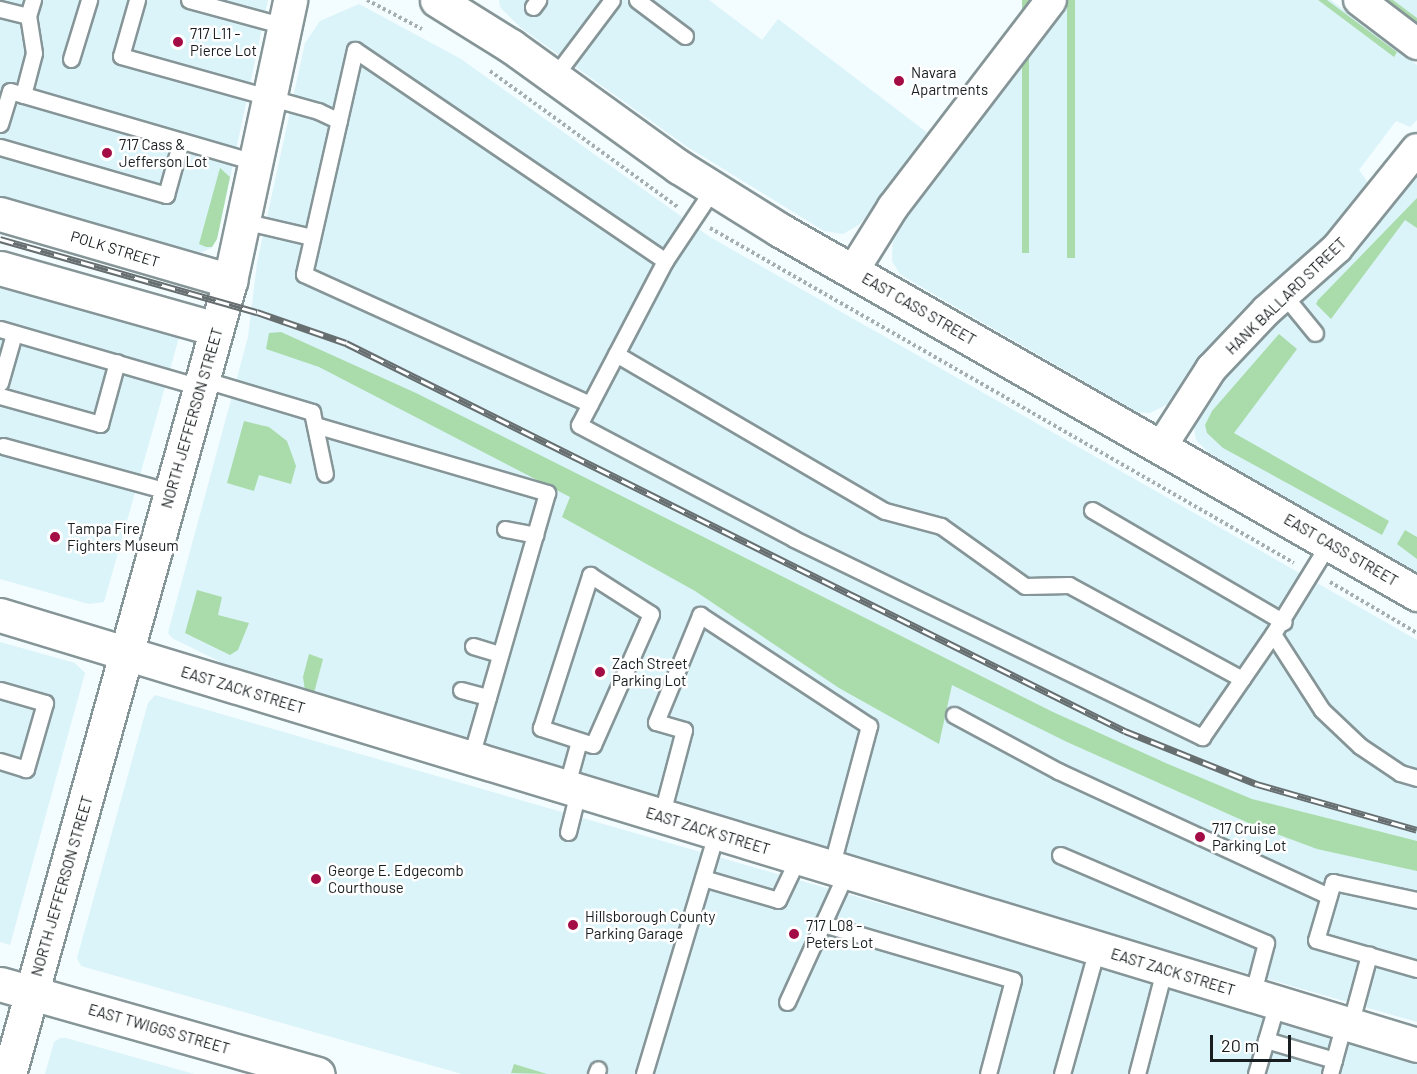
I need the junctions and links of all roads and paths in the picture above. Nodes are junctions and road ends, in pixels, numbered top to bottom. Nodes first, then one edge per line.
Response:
1 (33, 0) edge
2 (89, 0) edge
3 (136, 0) edge
4 (189, 0) edge
5 (612, 0) edge
6 (637, 0) edge
7 (1051, 0) edge
8 (1359, 0) edge
9 (456, 5) edge
10 (0, 9) edge
11 (287, 13) edge
12 (28, 16) junction
13 (685, 36) dead end
14 (1417, 44) edge
15 (71, 59) dead end
16 (554, 77) junction
17 (23, 95) junction
18 (269, 97) junction
19 (339, 121) junction
20 (0, 124) edge
21 (181, 141) junction
22 (0, 147) edge
23 (1417, 149) edge
24 (255, 162) junction
25 (712, 189) junction
26 (0, 214) edge
27 (243, 221) junction
28 (312, 237) junction
29 (665, 261) junction
30 (0, 268) edge
31 (853, 271) junction
32 (230, 281) junction
33 (1284, 295) junction
34 (216, 328) junction
35 (7, 332) edge
36 (1315, 333) dead end
37 (616, 354) junction
38 (117, 363) junction
39 (0, 383) edge
40 (201, 383) junction
41 (0, 396) edge
42 (590, 404) junction
43 (315, 425) junction
44 (3, 446) dead end
45 (1161, 447) junction
46 (325, 474) dead end
47 (171, 492) junction
48 (1092, 510) dead end
49 (505, 529) dead end
50 (534, 535) junction
51 (1329, 543) junction
52 (1348, 592) dead end
53 (1417, 594) edge
54 (0, 615) edge
55 (1279, 628) junction
56 (1417, 633) edge
57 (473, 646) dead end
58 (126, 654) junction
59 (500, 654) junction
60 (1242, 679) junction
61 (0, 690) edge
62 (461, 690) dead end
63 (488, 697) junction
64 (954, 715) dead end
65 (579, 741) junction
66 (470, 759) junction
67 (0, 761) edge
68 (1417, 778) edge
69 (572, 790) junction
70 (661, 817) junction
71 (568, 832) dead end
72 (716, 834) junction
73 (1060, 855) dead end
74 (798, 858) junction
75 (839, 871) junction
76 (703, 878) junction
77 (1329, 896) junction
78 (1417, 900) edge
79 (823, 924) junction
80 (1097, 949) junction
81 (1369, 955) junction
82 (1417, 969) edge
83 (1164, 970) junction
84 (0, 984) edge
85 (32, 993) junction
86 (1264, 1000) junction
87 (787, 1002) dead end
88 (1347, 1024) junction
89 (1266, 1040) junction
90 (1417, 1045) edge
91 (1332, 1067) edge
92 (9, 1074) edge
93 (318, 1074) edge
94 (644, 1074) edge
95 (988, 1074) edge
96 (1062, 1074) edge
97 (1137, 1074) edge
98 (1256, 1074) edge

1 - 12 lane
2 - 15 lane
3 - 18 lane
4 - 11 lane
5 - 16 lane
6 - 13 lane
7 - 31 street
8 - 14 street
9 - 16 street, EAST CASS STREET
10 - 12 lane
11 - 18 street, NORTH JEFFERSON STREET
12 - 17 lane
16 - 25 street, EAST CASS STREET
17 - 20 lane
17 - 21 lane
18 - 19 lane
18 - 24 street, NORTH JEFFERSON STREET
19 - 28 lane
19 - 29 lane
21 - 22 lane
21 - 24 lane
23 - 33 street, HANK BALLARD STREET
24 - 27 street, NORTH JEFFERSON STREET
25 - 29 lane
25 - 31 street, EAST CASS STREET
26 - 32 street, POLK STREET
27 - 28 lane
27 - 32 street, NORTH JEFFERSON STREET
28 - 42 lane
29 - 37 lane
30 - 34 street
31 - 45 street, EAST CASS STREET
32 - 34 street, NORTH JEFFERSON STREET
33 - 36 lane
33 - 45 street, HANK BALLARD STREET
34 - 40 street, NORTH JEFFERSON STREET
35 - 38 lane
35 - 39 lane
37 - 42 lane
37 - 60 lane
38 - 40 lane
38 - 41 lane
40 - 43 lane
40 - 47 street, NORTH JEFFERSON STREET
42 - 60 lane
43 - 46 lane
43 - 50 lane
44 - 47 lane
45 - 51 street, EAST CASS STREET
47 - 58 street, NORTH JEFFERSON STREET
48 - 55 lane
49 - 50 lane
50 - 59 lane
51 - 53 street, EAST CASS STREET
51 - 55 lane
52 - 56 path
54 - 58 street, EAST ZACK STREET
55 - 60 lane
55 - 68 lane
57 - 59 lane
58 - 66 street, EAST ZACK STREET
58 - 85 street, NORTH JEFFERSON STREET
59 - 63 lane
61 - 67 lane
62 - 63 lane
63 - 66 lane
64 - 77 lane
65 - 65 lane
65 - 69 lane
66 - 69 street, EAST ZACK STREET
69 - 70 street, EAST ZACK STREET
69 - 71 lane
70 - 72 street, EAST ZACK STREET
70 - 75 lane
72 - 74 street, EAST ZACK STREET
72 - 76 lane
73 - 86 lane
74 - 75 street, EAST ZACK STREET
74 - 76 lane
75 - 79 lane
75 - 80 street, EAST ZACK STREET
76 - 94 lane
77 - 78 lane
77 - 81 lane
79 - 87 lane
79 - 95 lane
80 - 83 street, EAST ZACK STREET
80 - 96 lane
81 - 82 lane
81 - 88 lane
83 - 86 street, EAST ZACK STREET
83 - 97 lane
84 - 85 street, EAST TWIGGS STREET
85 - 92 street, NORTH JEFFERSON STREET
85 - 93 street, EAST TWIGGS STREET
86 - 88 street, EAST ZACK STREET
86 - 89 lane
88 - 90 street, EAST ZACK STREET
88 - 91 lane
89 - 91 lane
89 - 98 lane

